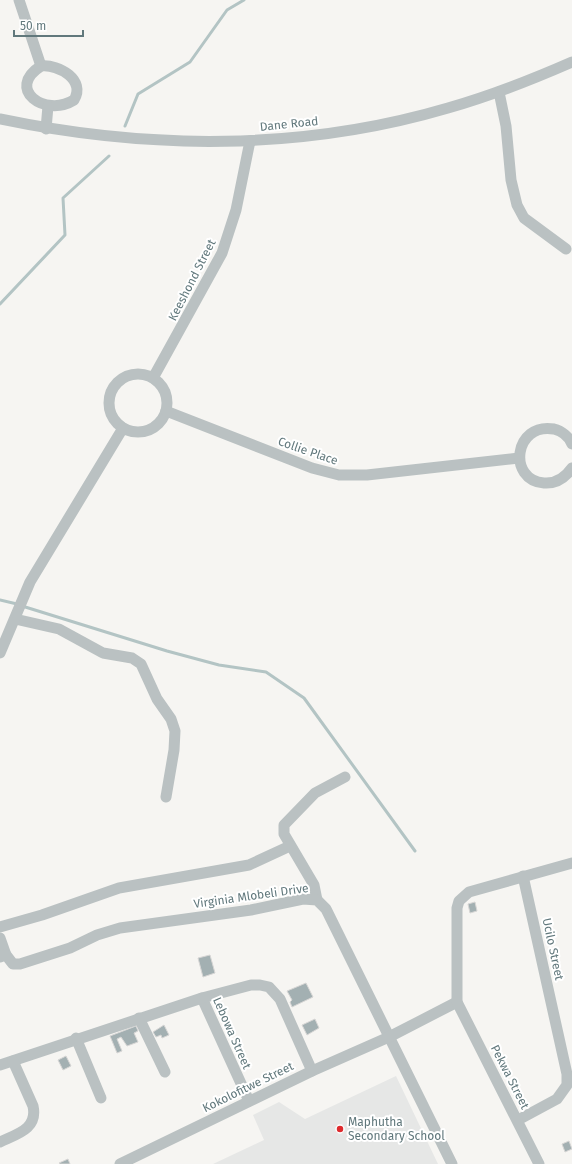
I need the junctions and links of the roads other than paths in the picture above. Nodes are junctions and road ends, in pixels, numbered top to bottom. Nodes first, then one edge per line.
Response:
1 (19, 0) edge
2 (572, 62) edge
3 (41, 66) junction
4 (499, 92) junction
5 (48, 106) junction
6 (0, 119) edge
7 (46, 129) junction
8 (250, 141) junction
9 (566, 249) dead end
10 (153, 378) junction
11 (166, 411) junction
12 (123, 428) junction
13 (572, 444) edge
14 (519, 458) junction
15 (572, 468) edge
16 (18, 610) junction
17 (0, 653) edge
18 (345, 777) dead end
19 (166, 797) dead end
20 (290, 846) junction
21 (572, 863) edge
22 (523, 876) junction
23 (317, 900) junction
24 (0, 927) edge
25 (0, 938) edge
26 (3, 956) edge
27 (202, 998) junction
28 (457, 1002) junction
29 (139, 1018) junction
30 (389, 1037) junction
31 (76, 1038) junction
32 (13, 1061) junction
33 (0, 1065) edge
34 (312, 1071) junction
35 (165, 1072) dead end
36 (101, 1098) dead end
37 (249, 1101) junction
38 (518, 1120) junction
39 (0, 1142) edge
40 (120, 1164) edge
41 (452, 1164) edge
42 (539, 1164) edge

1 - 3 street
2 - 4 street, Dane Road
3 - 5 street
3 - 5 street
4 - 8 street, Dane Road
4 - 9 street
5 - 7 street
6 - 7 street, Dane Road
7 - 8 street, Dane Road
8 - 10 street, Keeshond Street
10 - 11 street
10 - 12 street
11 - 12 street
11 - 14 street, Collie Place
12 - 16 street
13 - 14 street
14 - 15 street
16 - 17 street
16 - 19 street
18 - 20 street
20 - 23 street
20 - 24 street
21 - 22 street
22 - 28 street
22 - 38 street, Ucilo Street
23 - 26 street, Virginia Mlobeli Drive
23 - 30 street, Virginia Mlobeli Drive
25 - 26 street
27 - 29 street, Lebowa Street
27 - 34 street, Lebowa Street
27 - 37 street, Lebowa Street
28 - 30 street, Kokolofitwe Street
28 - 38 street, Pekwa Street
29 - 31 street, Lebowa Street
29 - 35 street
30 - 34 street, Kokolofitwe Street
30 - 41 street, Virginia Mlobeli Drive
31 - 32 street, Lebowa Street
31 - 36 street
32 - 33 street, Lebowa Street
32 - 39 street
34 - 37 street, Kokolofitwe Street
37 - 40 street, Kokolofitwe Street
38 - 42 street, Pekwa Street

